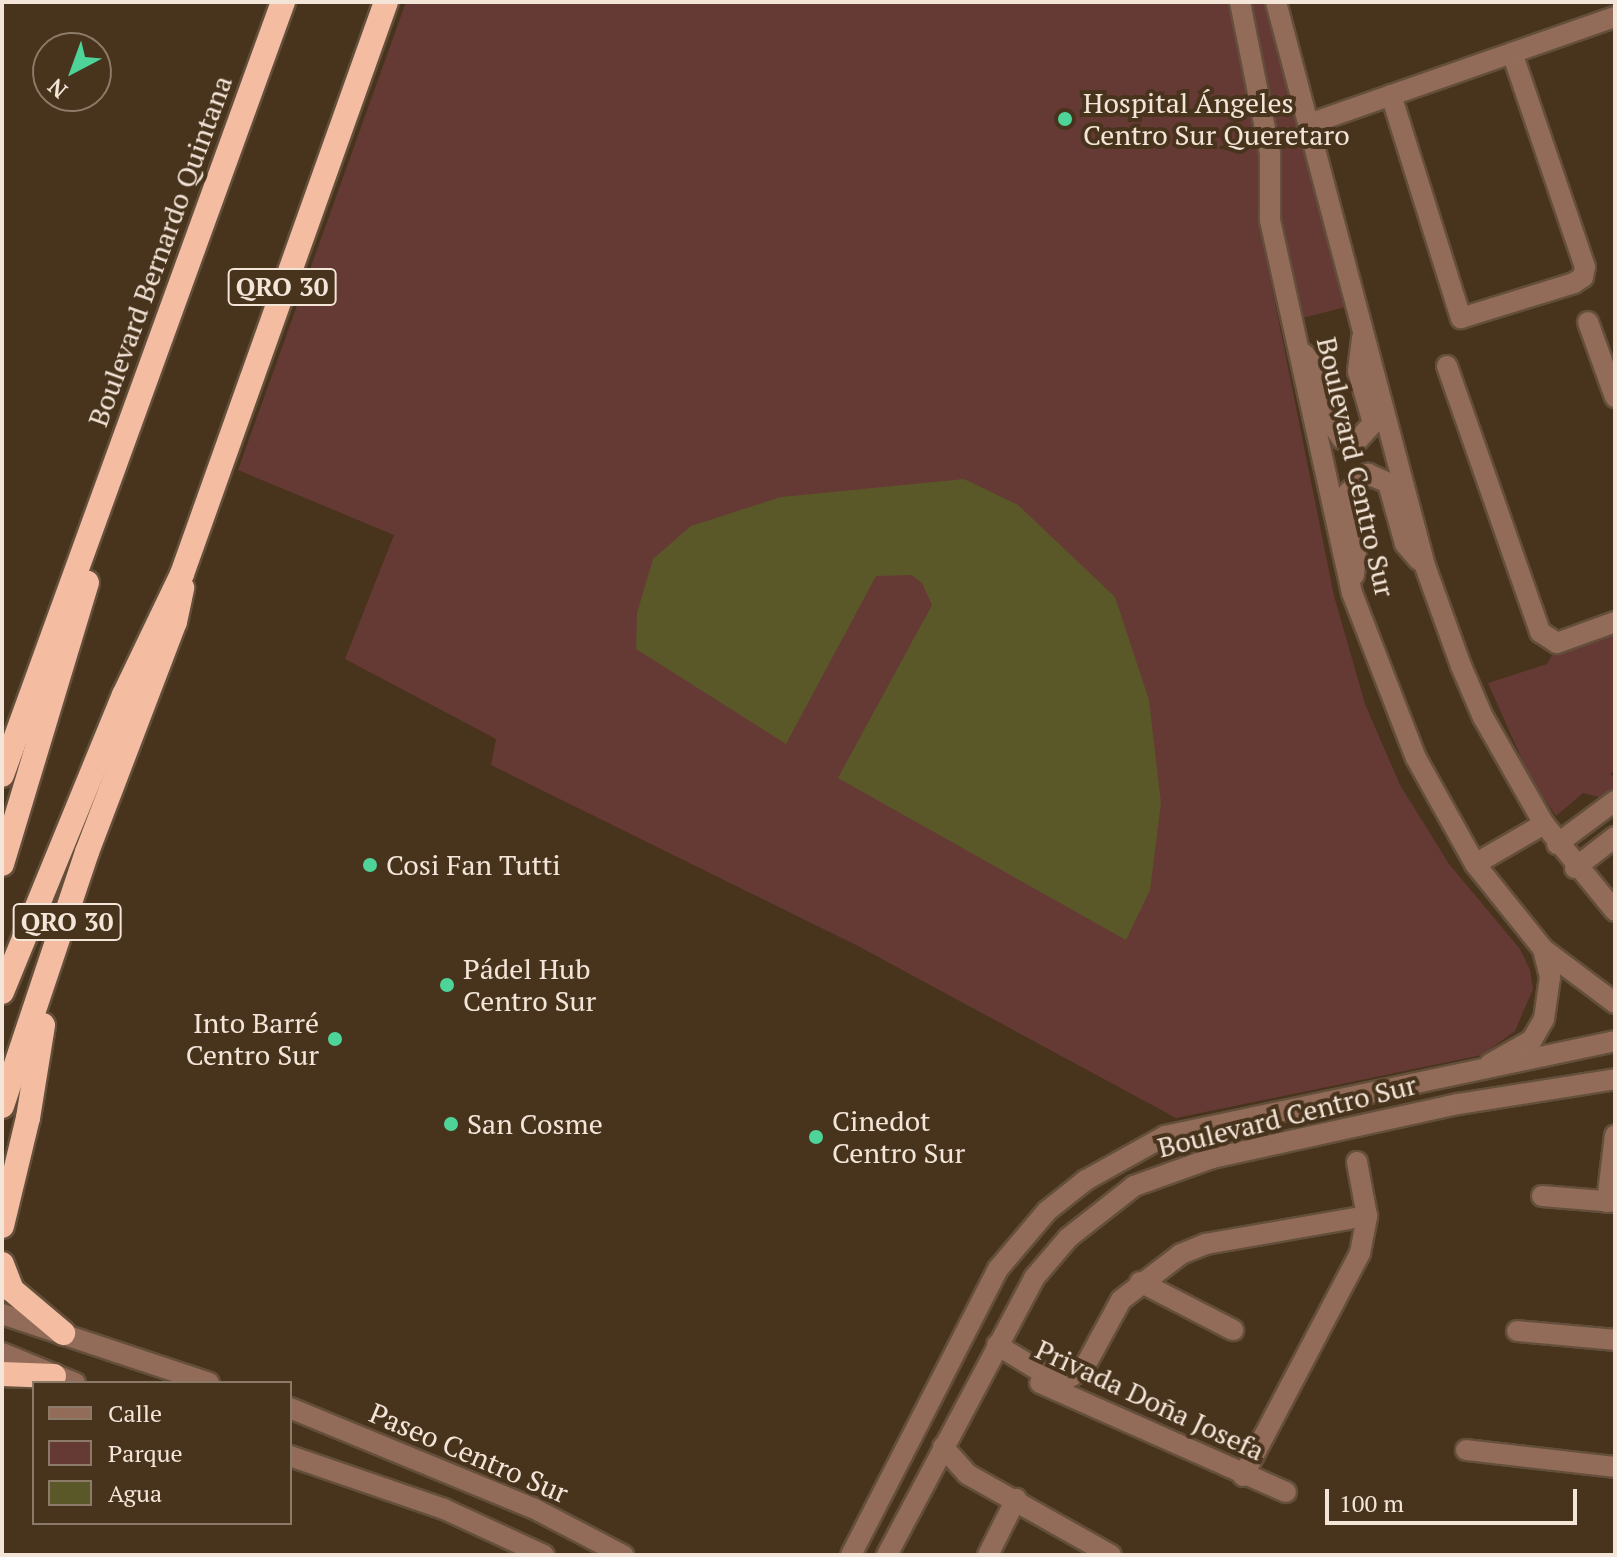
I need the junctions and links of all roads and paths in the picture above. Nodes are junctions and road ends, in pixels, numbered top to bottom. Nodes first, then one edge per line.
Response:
1 (283, 2) edge
2 (386, 2) edge
3 (1240, 2) edge
4 (1276, 2) edge
5 (1615, 17) edge
6 (1512, 53) junction
7 (1391, 95) junction
8 (1309, 124) junction
9 (1588, 322) dead end
10 (1364, 331) junction
11 (1301, 351) junction
12 (1447, 366) dead end
13 (1615, 397) edge
14 (94, 521) junction
15 (1425, 566) junction
16 (182, 574) junction
17 (1352, 593) junction
18 (1615, 622) edge
19 (2, 775) edge
20 (1615, 801) edge
21 (1544, 824) junction
22 (1615, 837) edge
23 (1557, 844) junction
24 (2, 864) edge
25 (1475, 864) junction
26 (1575, 868) junction
27 (1615, 911) edge
28 (1543, 949) junction
29 (44, 991) junction
30 (2, 992) edge
31 (1615, 1003) edge
32 (1615, 1041) edge
33 (1490, 1064) junction
34 (1615, 1079) edge
35 (2, 1106) edge
36 (1615, 1135) edge
37 (1357, 1162) dead end
38 (1542, 1196) dead end
39 (1611, 1202) edge
40 (1367, 1216) junction
41 (2, 1226) edge
42 (2, 1264) edge
43 (1140, 1282) junction
44 (2, 1314) edge
45 (1233, 1330) dead end
46 (1517, 1331) dead end
47 (63, 1333) junction
48 (1615, 1340) edge
49 (994, 1350) junction
50 (2, 1353) edge
51 (2, 1374) edge
52 (65, 1379) edge
53 (203, 1381) edge
54 (292, 1409) edge
55 (943, 1447) junction
56 (1466, 1450) dead end
57 (292, 1457) edge
58 (1615, 1467) edge
59 (931, 1472) junction
60 (967, 1474) junction
61 (1243, 1476) junction
62 (1286, 1492) dead end
63 (1016, 1499) junction
64 (544, 1555) edge
65 (623, 1555) edge
66 (851, 1555) edge
67 (887, 1555) edge
68 (988, 1555) edge
69 (1111, 1555) edge

1 - 14 highway, Boulevard Bernardo Quintana / QRO 30
2 - 16 highway, QRO 30
3 - 11 street, Boulevard Centro Sur
4 - 8 street, Boulevard Centro Sur
5 - 6 street
6 - 7 street
6 - 7 street
7 - 8 street
8 - 10 street, Boulevard Centro Sur
9 - 13 street
10 - 11 street
10 - 15 street, Boulevard Centro Sur
11 - 17 street, Boulevard Centro Sur
12 - 18 street
14 - 19 highway, Boulevard Bernardo Quintana / QRO 30
14 - 24 highway, Boulevard Bernardo Quintana / QRO 30
15 - 17 street
15 - 21 street, Boulevard Centro Sur
16 - 29 highway, QRO 30
16 - 30 highway, QRO 30
17 - 25 street, Boulevard Centro Sur
20 - 23 street
21 - 23 street, Boulevard Centro Sur
21 - 25 street
22 - 26 street
23 - 26 street, Boulevard Centro Sur
25 - 28 street, Boulevard Centro Sur
26 - 27 street, Boulevard Centro Sur
28 - 31 street
28 - 33 street, Boulevard Centro Sur
29 - 35 highway, QRO 30
29 - 41 highway
32 - 33 street, Boulevard Centro Sur
33 - 66 street, Boulevard Centro Sur
34 - 49 street, Boulevard Centro Sur
36 - 39 street
37 - 40 street
38 - 39 street
40 - 43 street
40 - 61 street
42 - 47 highway
43 - 45 street
43 - 49 street, Privada Doña Josefa
44 - 47 street
46 - 48 street
47 - 53 street
49 - 55 street, Boulevard Centro Sur
49 - 61 street, Privada Doña Josefa
50 - 52 street
51 - 52 highway
54 - 65 street, Paseo Centro Sur
55 - 59 street, Boulevard Centro Sur
55 - 60 street
56 - 58 street
57 - 64 street
59 - 60 street
59 - 67 street, Boulevard Centro Sur
60 - 63 street
61 - 62 street, Privada Doña Josefa
63 - 68 street
63 - 69 street

